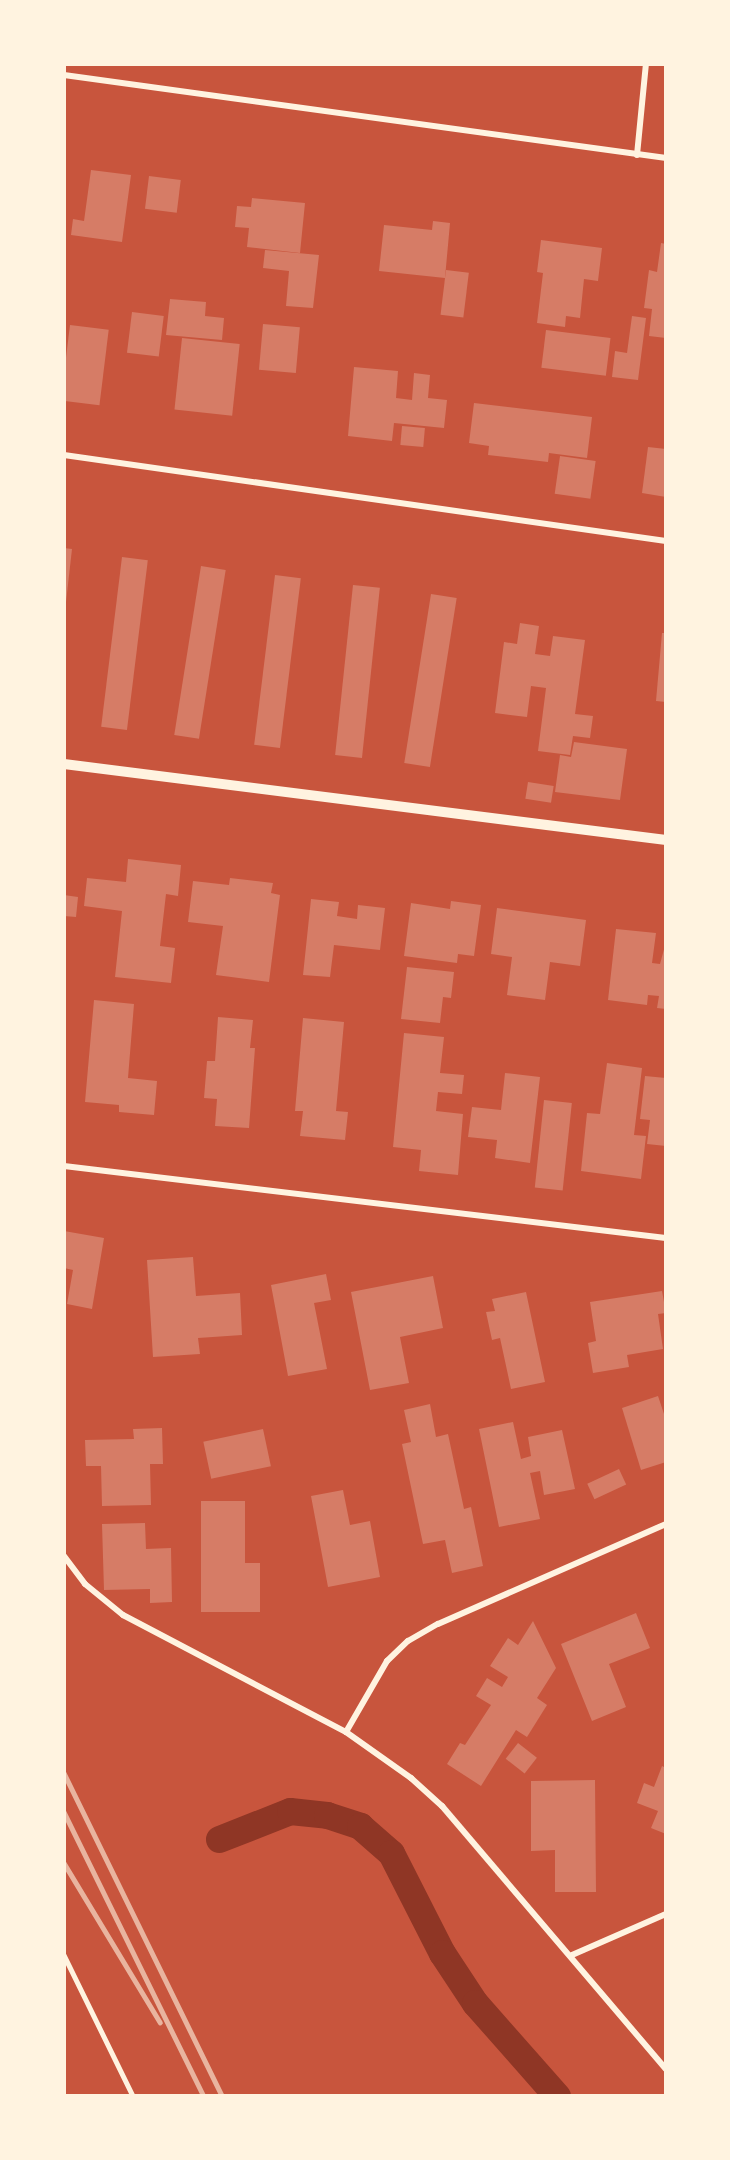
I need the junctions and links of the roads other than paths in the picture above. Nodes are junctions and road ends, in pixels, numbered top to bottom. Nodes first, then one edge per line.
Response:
1 (646, 64) edge
2 (64, 75) edge
3 (637, 155) junction
4 (666, 158) edge
5 (64, 454) edge
6 (666, 541) edge
7 (64, 764) edge
8 (666, 840) edge
9 (64, 1166) edge
10 (666, 1239) edge
11 (666, 1524) edge
12 (64, 1556) edge
13 (346, 1732) junction
14 (666, 1914) edge
15 (64, 1954) edge
16 (572, 1955) junction
17 (666, 2069) edge
18 (133, 2096) edge

1 - 3 street
2 - 3 street
3 - 4 street
5 - 6 street
7 - 8 street
9 - 10 street
11 - 13 street
12 - 13 street
13 - 16 street
14 - 16 street
15 - 18 lane
16 - 17 street

